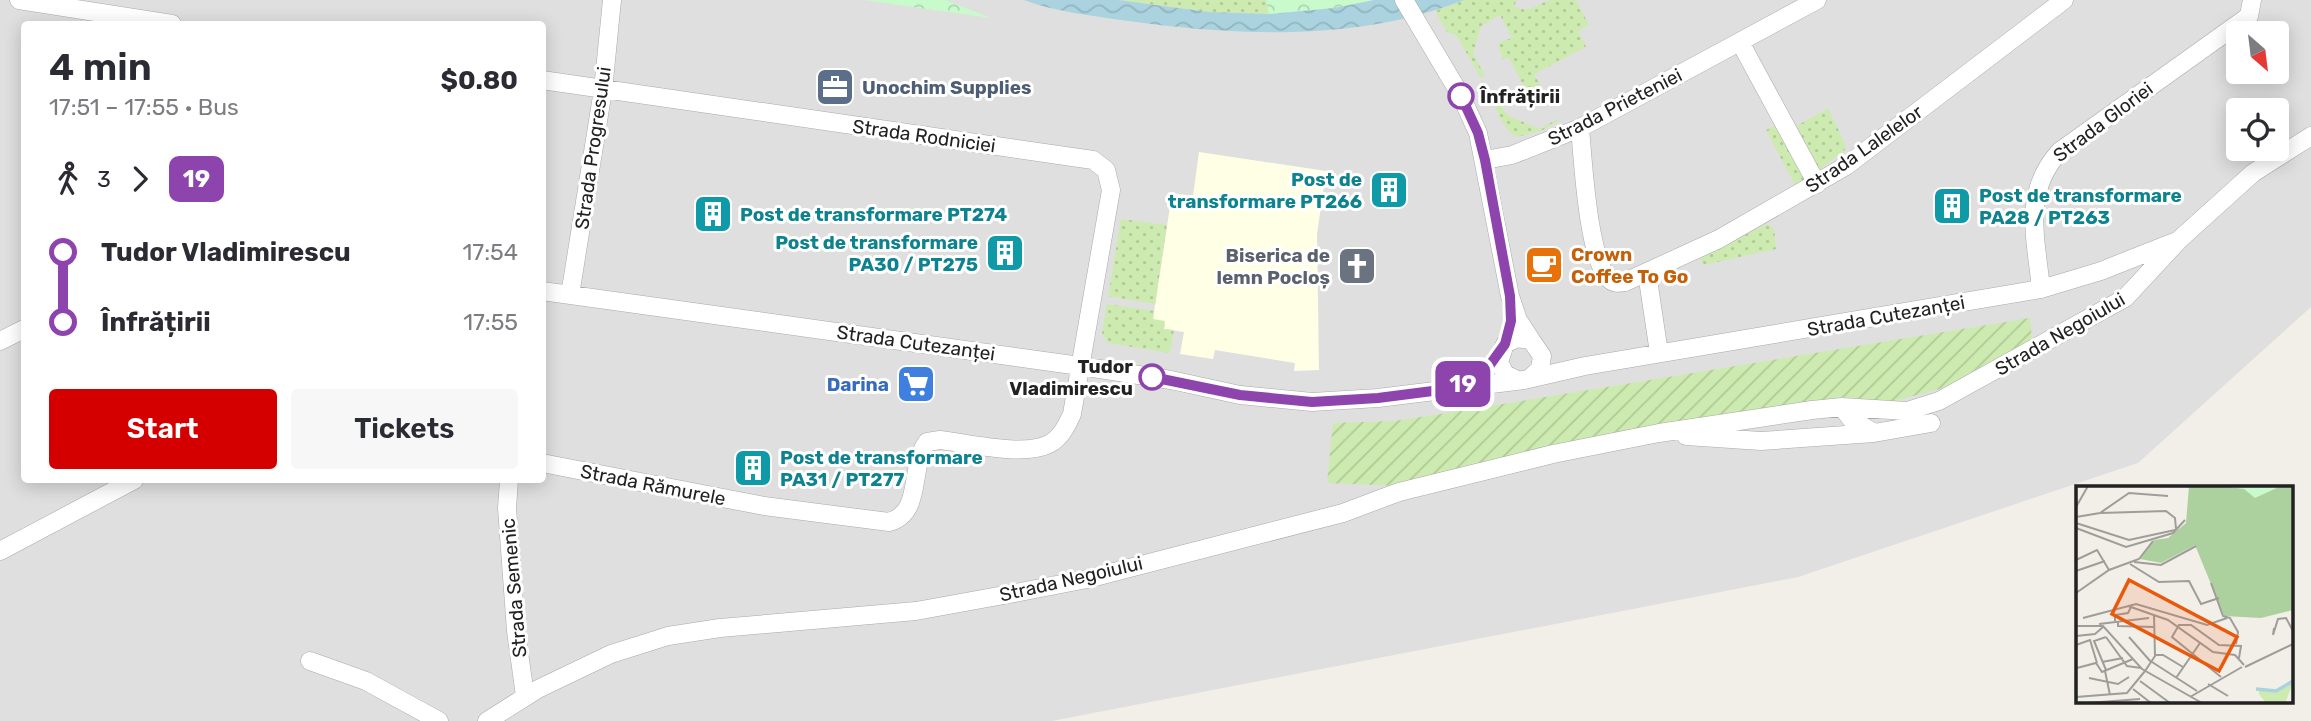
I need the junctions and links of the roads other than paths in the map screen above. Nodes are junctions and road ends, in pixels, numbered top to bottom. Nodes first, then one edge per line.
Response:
1 (19, 0) edge
2 (612, 0) edge
3 (1404, 0) edge
4 (1817, 0) edge
5 (2064, 0) edge
6 (2252, 0) edge
7 (151, 21) edge
8 (1740, 42) junction
9 (546, 81) edge
10 (603, 90) junction
11 (1580, 128) junction
12 (2311, 136) edge
13 (1485, 160) junction
14 (1817, 184) junction
15 (2180, 239) junction
16 (1647, 273) junction
17 (2041, 289) junction
18 (546, 291) edge
19 (570, 295) junction
20 (1510, 296) junction
21 (21, 330) edge
22 (0, 341) edge
23 (1535, 345) junction
24 (1502, 350) junction
25 (1659, 353) junction
26 (1080, 366) junction
27 (1585, 366) junction
28 (1523, 379) junction
29 (1456, 388) junction
30 (1842, 407) junction
31 (1931, 423) dead end
32 (1662, 432) junction
33 (1874, 433) junction
34 (546, 464) edge
35 (128, 483) edge
36 (509, 483) edge
37 (0, 551) edge
38 (310, 661) dead end
39 (525, 696) junction
40 (439, 721) edge
41 (486, 721) edge

1 - 7 street
2 - 10 street, Strada Progresului
3 - 13 street
4 - 8 street, Strada Prieteniei
5 - 14 street, Strada Lalelelor
6 - 17 street, Strada Gloriei
8 - 11 street, Strada Prieteniei
8 - 14 street
9 - 10 street, Strada Rodniciei
10 - 19 street, Strada Progresului
10 - 26 street, Strada Rodniciei
11 - 13 street, Strada Prieteniei
11 - 16 street, Strada Lalelelor
12 - 15 street, Strada Negoiului
13 - 20 street
14 - 16 street, Strada Lalelelor
15 - 17 street, Strada Cutezanței
15 - 30 street, Strada Negoiului
16 - 25 street
17 - 25 street, Strada Cutezanței
18 - 19 street, Strada Cutezanței
19 - 26 street, Strada Cutezanței
20 - 23 street
20 - 24 street
21 - 22 street
23 - 24 street
23 - 27 street, Strada Cutezanței
23 - 28 street
24 - 28 street
24 - 29 street, Strada Cutezanței
25 - 27 street, Strada Cutezanței
25 - 29 street
26 - 29 street, Strada Cutezanței
26 - 34 street, Strada Rămurele
27 - 28 street, Strada Cutezanței
28 - 29 street, Strada Cutezanței
30 - 32 street, Strada Negoiului
30 - 33 street
31 - 33 street, Strada Negoiului
32 - 33 street, Strada Negoiului
32 - 39 street, Strada Negoiului
35 - 37 street
36 - 39 street, Strada Semenic
38 - 40 street
39 - 41 street, Strada Negoiului

